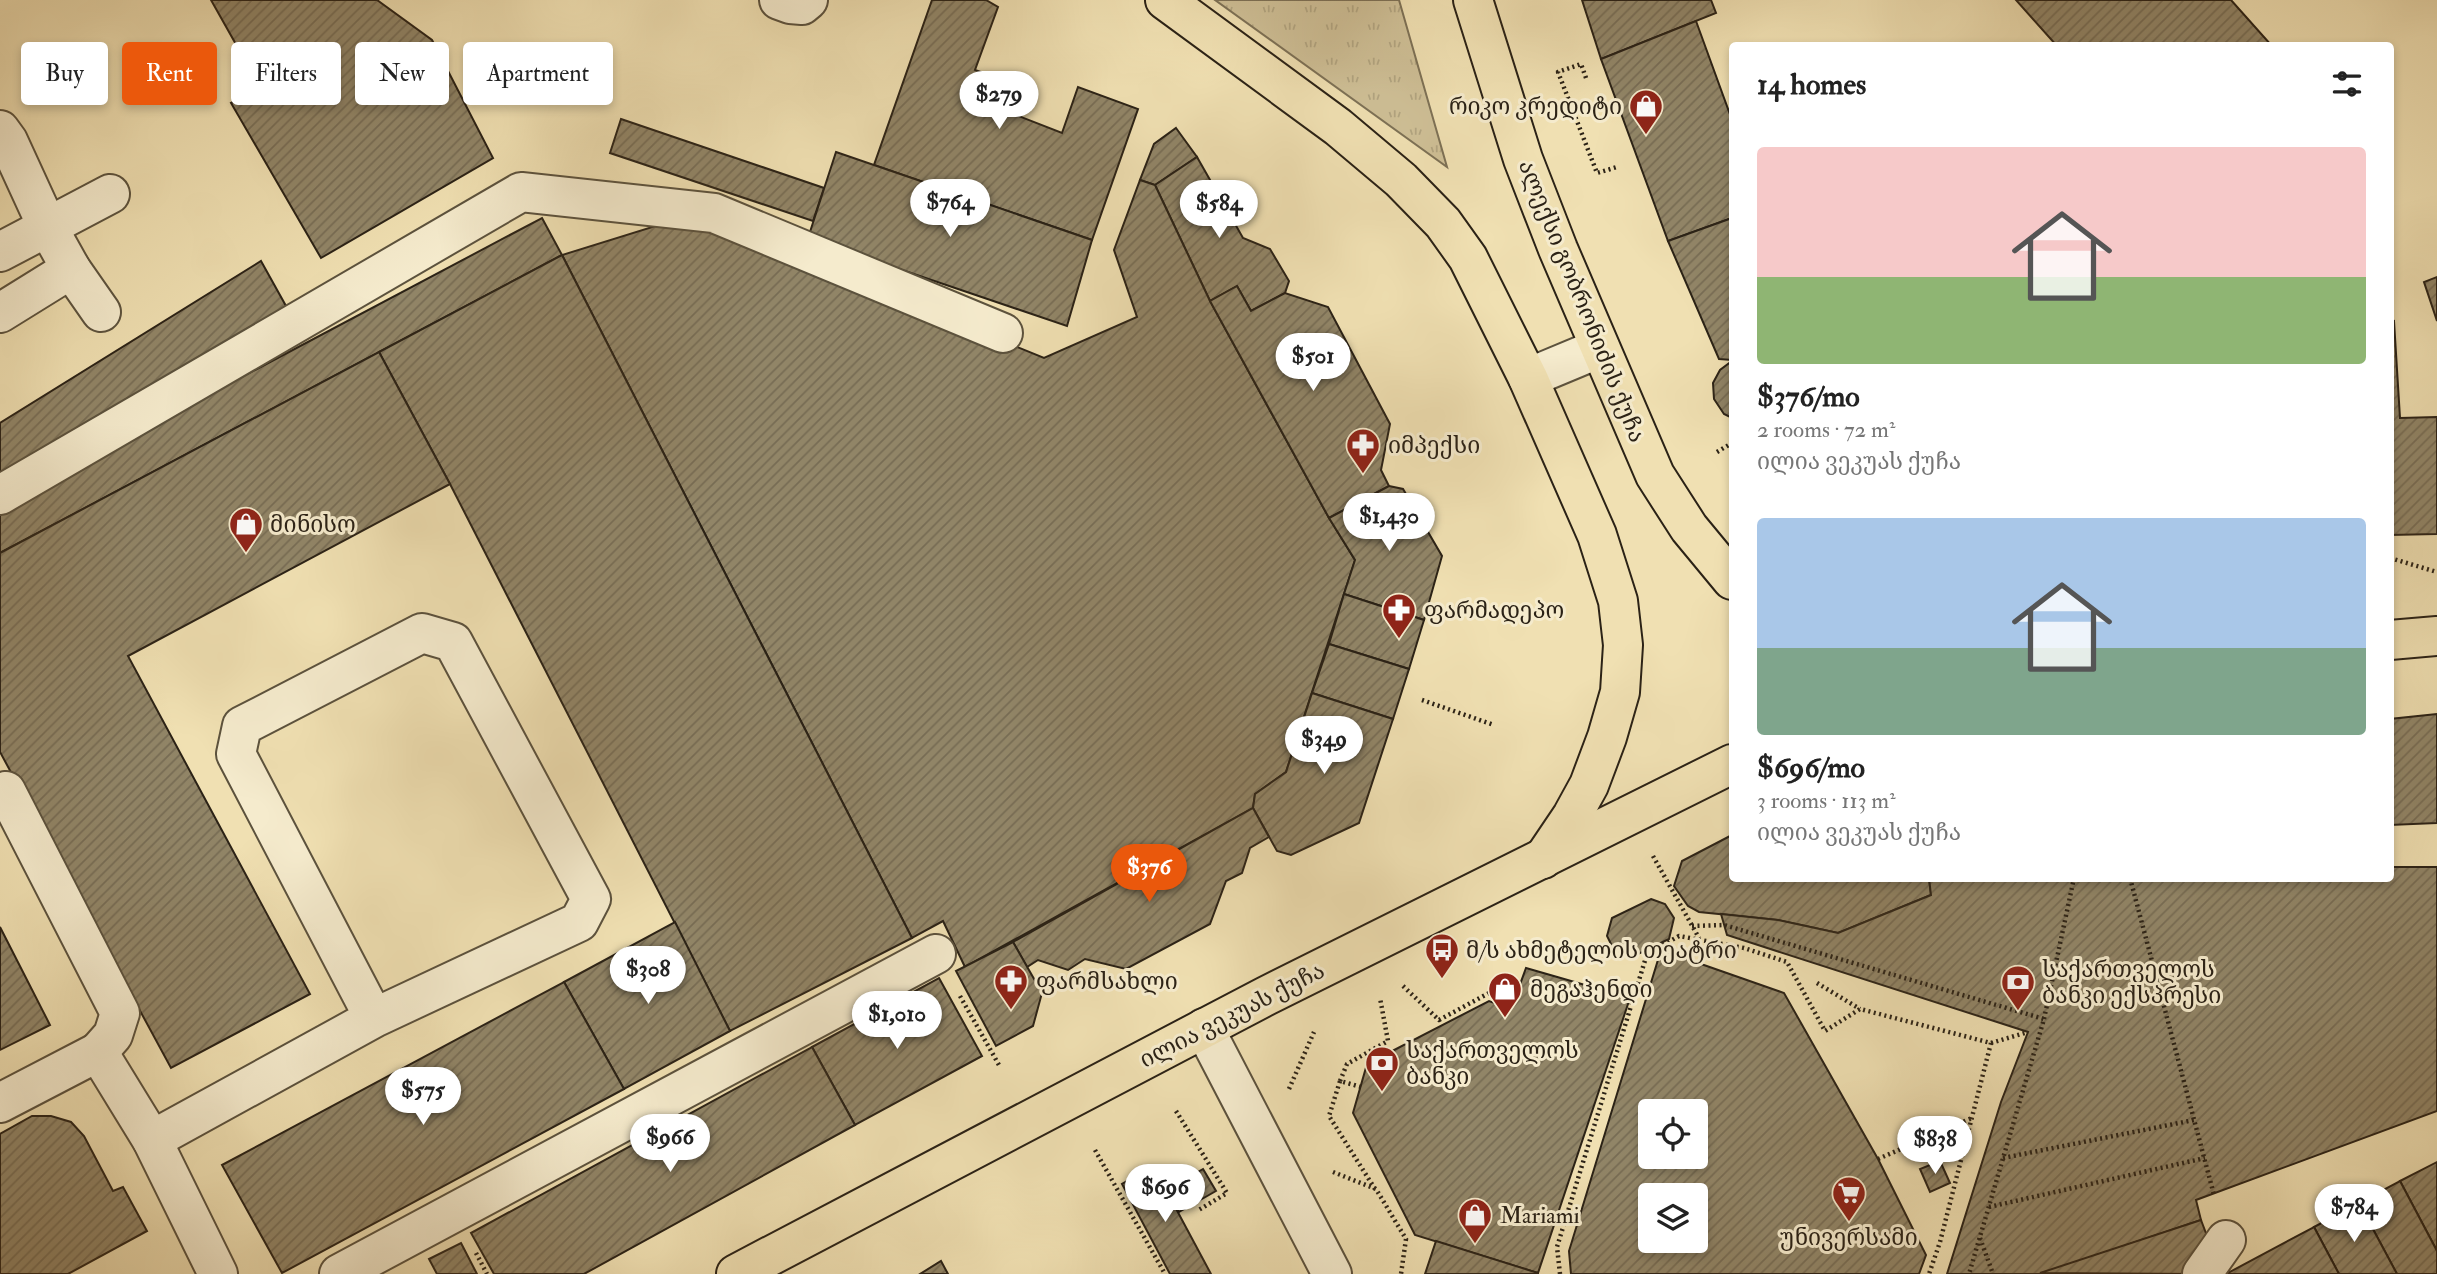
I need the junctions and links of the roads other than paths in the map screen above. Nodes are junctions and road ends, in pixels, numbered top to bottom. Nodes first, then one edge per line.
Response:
1 (779, 0) edge
2 (808, 0) edge
3 (1165, 0) edge
4 (1473, 0) edge
5 (0, 130) edge
6 (110, 194) dead end
7 (47, 226) junction
8 (0, 252) edge
9 (71, 269) junction
10 (101, 312) dead end
11 (0, 313) edge
12 (1003, 333) dead end
13 (1600, 348) junction
14 (1528, 378) junction
15 (0, 495) edge
16 (1729, 576) edge
17 (2437, 636) edge
18 (2394, 640) edge
19 (1729, 766) edge
20 (6, 791) dead end
21 (1542, 861) junction
22 (936, 954) dead end
23 (374, 1018) junction
24 (1204, 1028) junction
25 (98, 1052) junction
26 (0, 1103) edge
27 (152, 1140) junction
28 (2226, 1240) road end
29 (218, 1274) edge
30 (340, 1274) edge
31 (736, 1274) edge
32 (1332, 1274) edge
33 (2202, 1274) edge

1 - 2 lane
3 - 14 main road
4 - 13 main road, ალექსი გობრონიძის ქუჩა
5 - 7 lane
6 - 7 lane
7 - 8 lane
7 - 9 lane
9 - 10 lane
9 - 11 lane
12 - 15 lane
13 - 14 lane
13 - 16 main road, ალექსი გობრონიძის ქუჩა
14 - 21 main road
17 - 18 main road
19 - 21 main road, ილია ვეკუას ქუჩა
20 - 25 lane
21 - 24 main road, ილია ვეკუას ქუჩა
22 - 30 lane
23 - 23 lane
23 - 27 lane
24 - 31 main road, ილია ვეკუას ქუჩა
24 - 32 lane
25 - 26 lane
25 - 27 lane
27 - 29 lane
28 - 33 lane

